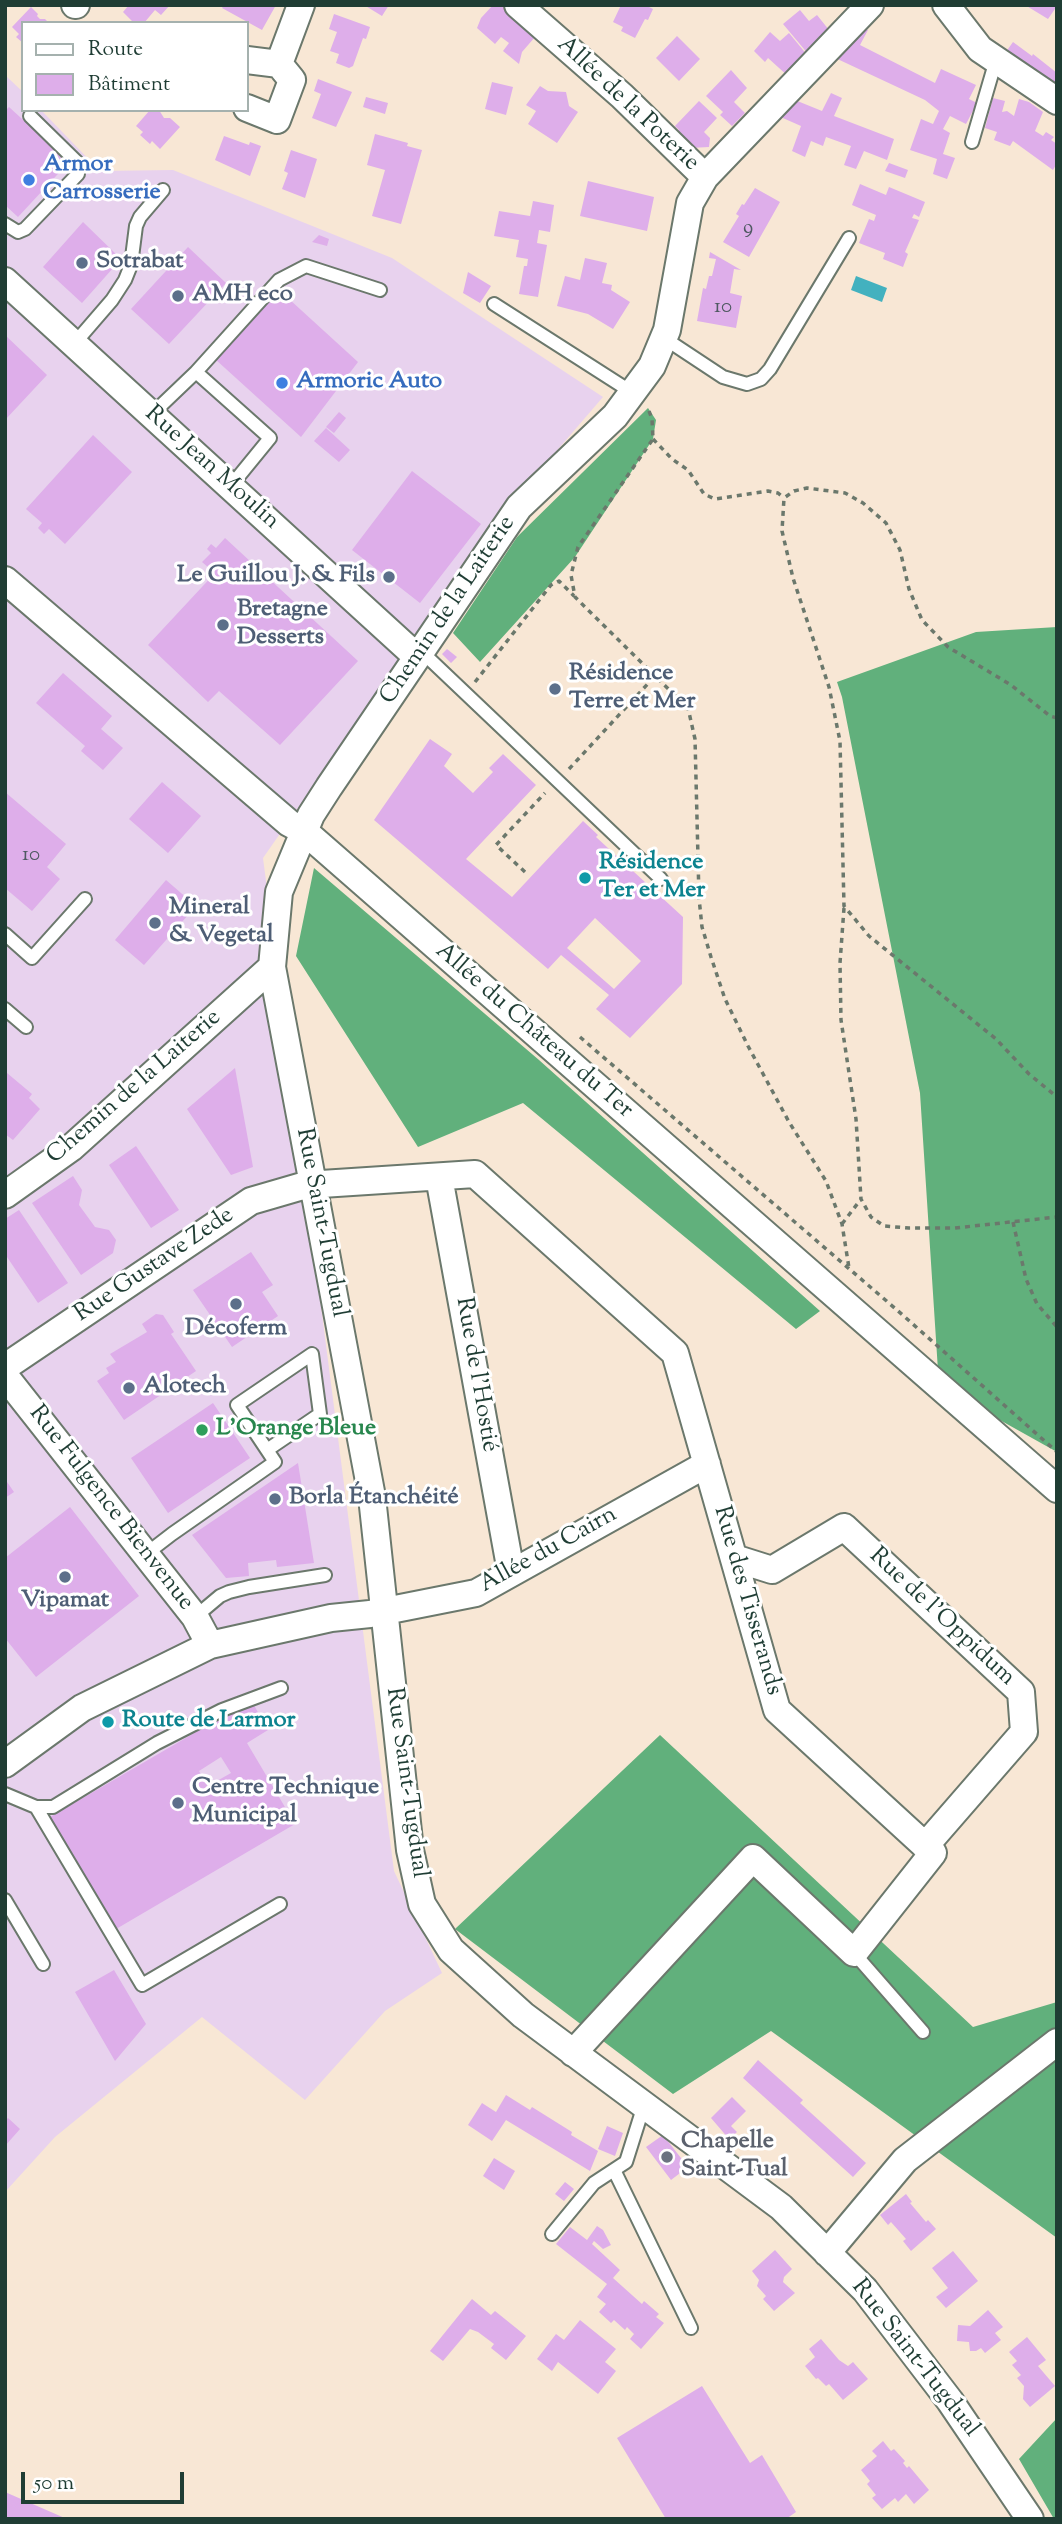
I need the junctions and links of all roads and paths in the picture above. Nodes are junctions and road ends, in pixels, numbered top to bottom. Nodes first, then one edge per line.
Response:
1 (301, 5) edge
2 (518, 5) edge
3 (870, 5) edge
4 (946, 5) edge
5 (248, 60) edge
6 (996, 60) junction
7 (279, 64) junction
8 (1057, 101) edge
9 (248, 108) edge
10 (30, 116) dead end
11 (972, 142) dead end
12 (705, 177) junction
13 (163, 190) dead end
14 (5, 224) edge
15 (849, 238) dead end
16 (5, 281) edge
17 (380, 290) dead end
18 (494, 304) dead end
19 (664, 338) junction
20 (74, 344) junction
21 (196, 372) junction
22 (634, 394) junction
23 (151, 415) junction
24 (653, 439) junction
25 (230, 487) junction
26 (784, 498) junction
27 (5, 580) edge
28 (575, 597) junction
29 (419, 654) junction
30 (655, 676) junction
31 (466, 694) junction
32 (1057, 718) edge
33 (569, 769) dead end
34 (549, 789) dead end
35 (304, 831) junction
36 (525, 872) dead end
37 (661, 879) dead end
38 (85, 899) dead end
39 (844, 906) junction
40 (5, 934) edge
41 (272, 967) junction
42 (5, 1009) edge
43 (26, 1027) dead end
44 (575, 1033) dead end
45 (1057, 1097) edge
46 (439, 1177) junction
47 (313, 1185) junction
48 (5, 1195) edge
49 (861, 1199) junction
50 (1057, 1217) edge
51 (1013, 1222) junction
52 (842, 1224) junction
53 (849, 1268) junction
54 (1057, 1326) edge
55 (5, 1367) edge
56 (5, 1376) edge
57 (267, 1450) junction
58 (1057, 1452) edge
59 (707, 1464) junction
60 (1057, 1489) edge
61 (146, 1554) junction
62 (734, 1558) junction
63 (511, 1573) junction
64 (325, 1575) dead end
65 (383, 1612) junction
66 (195, 1617) junction
67 (210, 1645) junction
68 (281, 1688) dead end
69 (5, 1764) edge
70 (5, 1794) edge
71 (36, 1807) junction
72 (925, 1846) junction
73 (5, 1900) edge
74 (280, 1904) dead end
75 (854, 1953) junction
76 (43, 1964) dead end
77 (923, 2032) dead end
78 (1057, 2042) edge
79 (573, 2053) junction
80 (644, 2105) junction
81 (614, 2170) junction
82 (552, 2234) dead end
83 (827, 2253) junction
84 (691, 2328) dead end
85 (1030, 2519) edge

1 - 7 street
2 - 12 street, Allée de la Poterie
3 - 12 street, Chemin de la Laiterie
4 - 6 street
5 - 7 street
6 - 8 street
6 - 11 lane
7 - 9 street
10 - 14 lane
12 - 19 street, Chemin de la Laiterie
13 - 20 lane
15 - 19 lane
16 - 20 street, Rue Jean Moulin
17 - 21 lane
18 - 22 lane
19 - 22 street, Chemin de la Laiterie
20 - 23 street, Rue Jean Moulin
21 - 23 lane
21 - 25 lane
22 - 24 path
22 - 29 street, Chemin de la Laiterie
23 - 25 street, Rue Jean Moulin
24 - 26 path
24 - 28 path
25 - 29 street, Rue Jean Moulin
26 - 32 path
26 - 39 path
27 - 35 street, Allée du Château du Ter
28 - 30 path
28 - 31 path
29 - 31 lane
29 - 35 street, Chemin de la Laiterie
30 - 33 path
30 - 52 path
31 - 37 lane
34 - 36 path
35 - 41 street, Chemin de la Laiterie
35 - 60 street, Allée du Château du Ter
38 - 40 lane
39 - 45 path
39 - 49 path
41 - 47 street, Rue Saint-Tugdual
41 - 48 street, Chemin de la Laiterie
42 - 43 lane
44 - 53 path
46 - 47 street, Rue des Tisserands
46 - 59 street, Rue des Tisserands
46 - 63 street, Rue de l'Hostié
47 - 55 street, Rue Gustave Zede
47 - 65 street, Rue Saint-Tugdual
49 - 51 path
49 - 52 path
50 - 51 path
51 - 54 path
52 - 53 path
53 - 58 path
56 - 61 street, Rue Fulgence Bienvenue
57 - 57 lane
57 - 61 lane
59 - 62 street, Rue des Tisserands
59 - 63 street, Allée du Cairn
61 - 66 street, Rue Fulgence Bienvenue
62 - 72 street, Rue des Tisserands
62 - 72 street, Rue de l'Oppidum
63 - 65 street, Allée du Cairn
64 - 66 lane
65 - 67 street, Allée du Cairn
65 - 79 street, Rue Saint-Tugdual
66 - 67 street, Rue Fulgence Bienvenue
67 - 69 street, Allée du Cairn
68 - 71 lane
70 - 71 lane
71 - 74 lane
72 - 75 street
73 - 76 lane
75 - 77 lane
75 - 79 street
78 - 83 street
79 - 80 street, Rue Saint-Tugdual
80 - 81 lane
80 - 83 street, Rue Saint-Tugdual
81 - 82 lane
81 - 84 lane
83 - 85 street, Rue Saint-Tugdual

